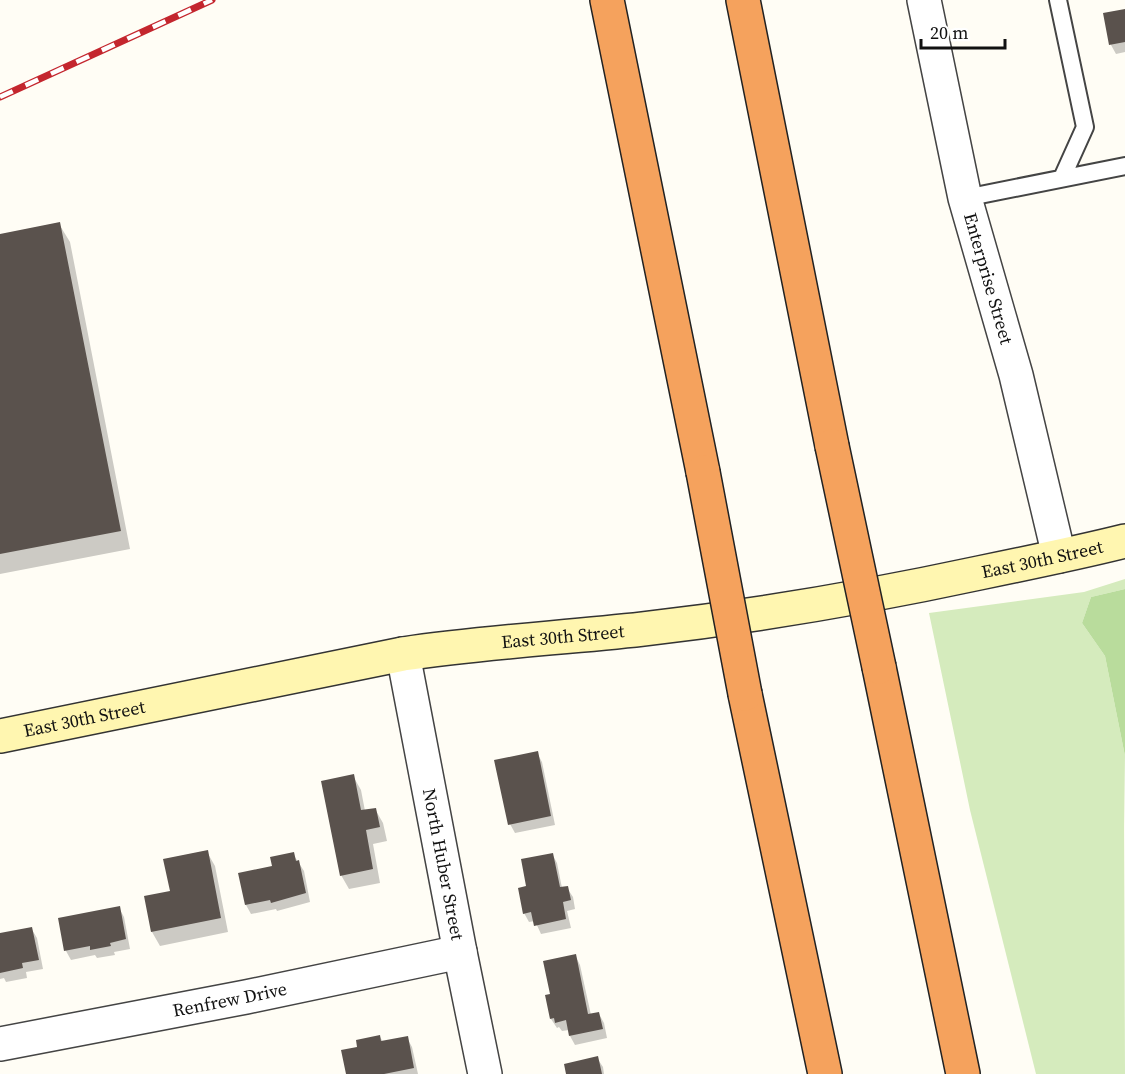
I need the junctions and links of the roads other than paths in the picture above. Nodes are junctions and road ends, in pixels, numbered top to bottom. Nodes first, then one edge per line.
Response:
1 (607, 0) edge
2 (743, 0) edge
3 (924, 0) edge
4 (1058, 0) edge
5 (1125, 166) edge
6 (1062, 178) junction
7 (965, 198) junction
8 (1125, 541) edge
9 (1059, 556) junction
10 (403, 654) junction
11 (0, 736) edge
12 (460, 951) junction
13 (0, 1044) edge
14 (485, 1074) edge
15 (825, 1074) edge
16 (963, 1074) edge

1 - 15 highway, bridge
2 - 16 highway, bridge
3 - 7 street, Enterprise Street
4 - 6 lane
5 - 6 lane
6 - 7 lane
7 - 9 street, Enterprise Street
8 - 9 main road, East 30th Street
9 - 10 main road, East 30th Street
10 - 11 main road, East 30th Street
10 - 12 street, North Huber Street
12 - 13 street, Renfrew Drive
12 - 14 street, North Huber Street

